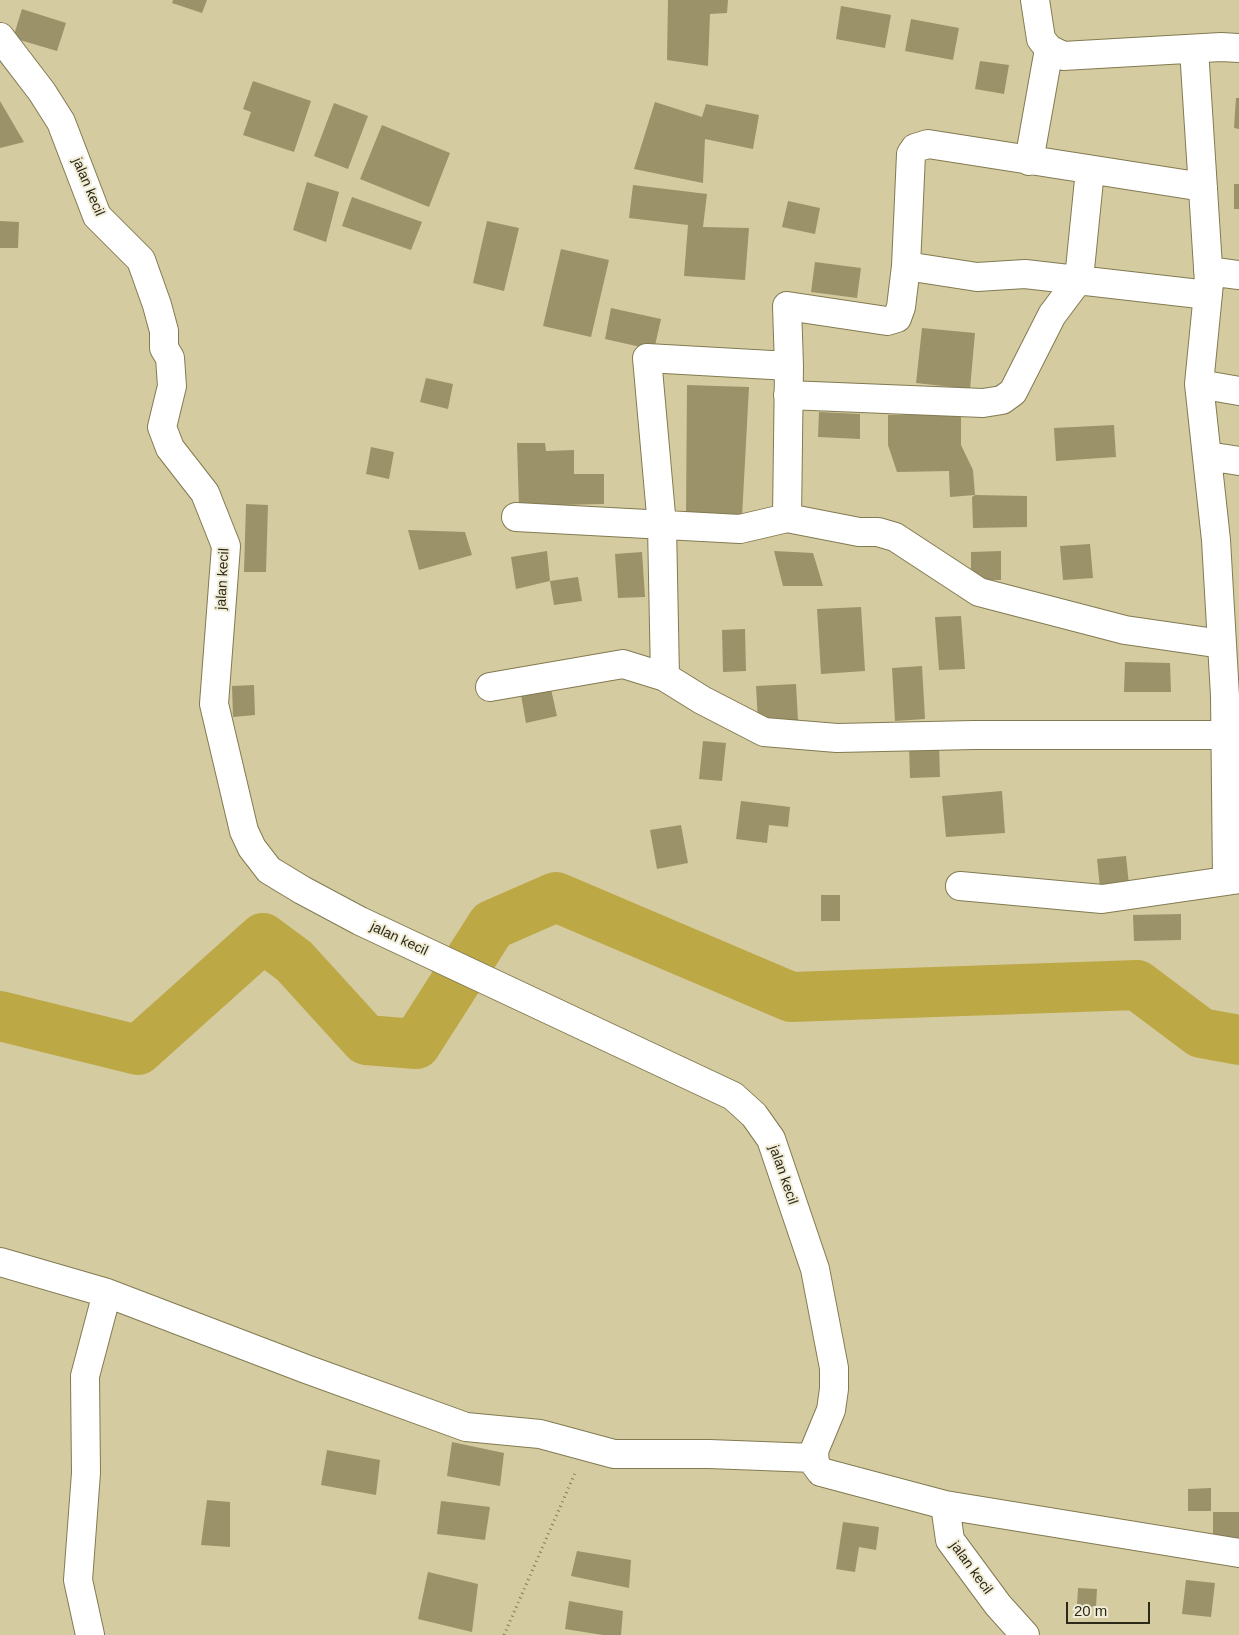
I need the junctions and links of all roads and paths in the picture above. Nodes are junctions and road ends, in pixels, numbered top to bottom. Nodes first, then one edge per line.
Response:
1 (1035, 0) edge
2 (0, 36) edge
3 (1239, 48) edge
4 (1049, 49) junction
5 (1194, 49) junction
6 (1029, 160) junction
7 (1090, 170) junction
8 (1203, 187) junction
9 (906, 266) junction
10 (1239, 275) edge
11 (1079, 279) junction
12 (1208, 283) junction
13 (789, 366) junction
14 (1199, 384) junction
15 (1239, 391) edge
16 (788, 395) junction
17 (1207, 456) junction
18 (1239, 461) edge
19 (516, 516) dead end
20 (786, 518) junction
21 (662, 526) junction
22 (1222, 644) junction
23 (665, 677) junction
24 (490, 686) dead end
25 (1232, 694) edge
26 (1225, 735) junction
27 (1233, 879) edge
28 (960, 886) dead end
29 (0, 1262) edge
30 (107, 1293) junction
31 (586, 1446) junction
32 (814, 1458) junction
33 (946, 1505) junction
34 (1239, 1553) edge
35 (90, 1635) edge
36 (504, 1635) edge
37 (1025, 1635) edge

1 - 4 street
2 - 32 street, jalan kecil
3 - 5 street
4 - 5 street
4 - 6 street
5 - 8 street
6 - 7 street
6 - 9 street
7 - 8 street
7 - 11 street
8 - 12 street
9 - 11 street
9 - 13 street
10 - 12 street
11 - 12 street
11 - 16 street
12 - 14 street
13 - 16 street
13 - 21 street
14 - 15 street
14 - 17 street
16 - 20 street
17 - 18 street
17 - 22 street
19 - 21 street
20 - 21 street
20 - 22 street
21 - 23 street
22 - 25 street
23 - 24 street
23 - 26 street
25 - 26 street
26 - 27 street
27 - 28 street
29 - 30 street
30 - 31 street
30 - 35 street
31 - 32 street
31 - 36 path
32 - 33 street
33 - 34 street
33 - 37 street, jalan kecil

